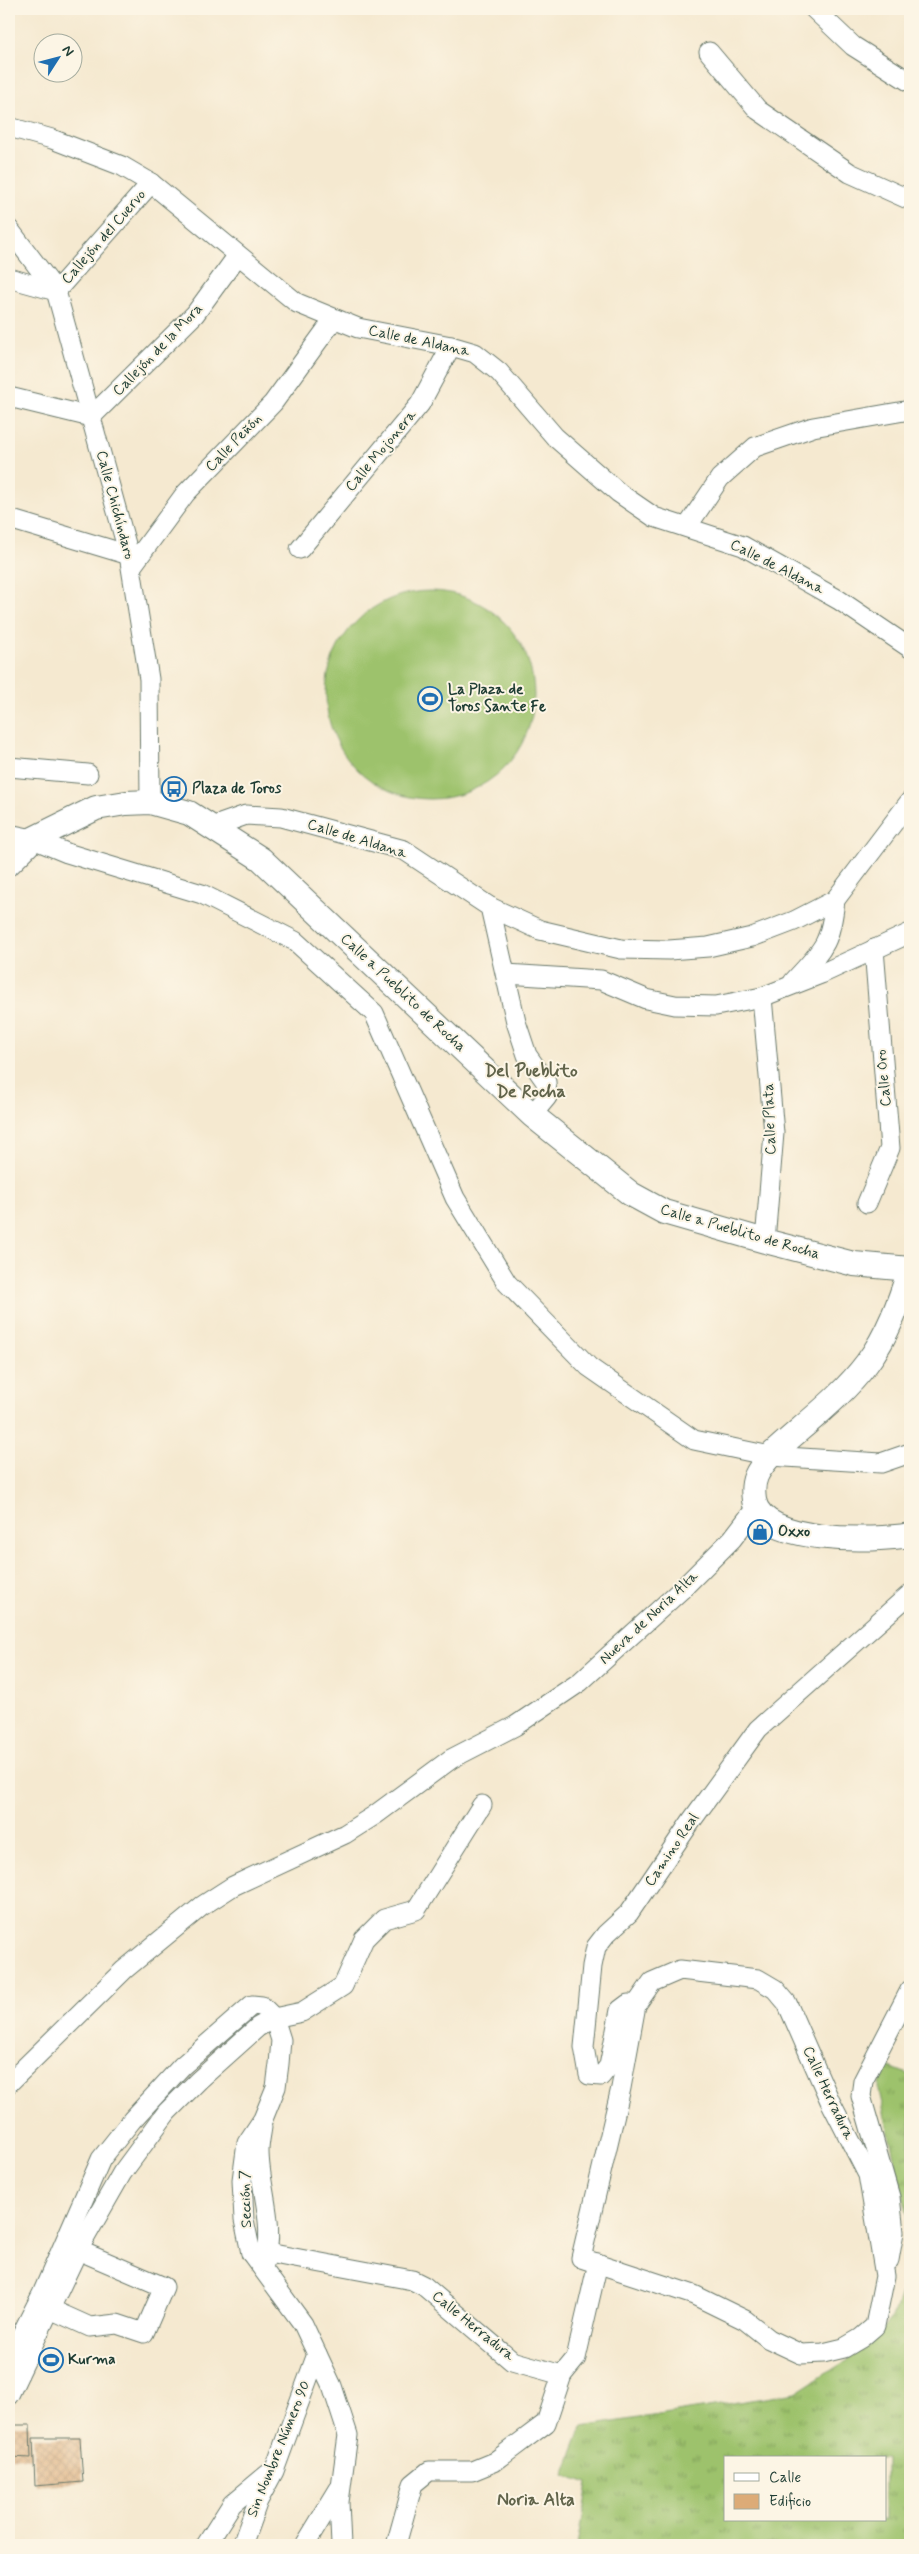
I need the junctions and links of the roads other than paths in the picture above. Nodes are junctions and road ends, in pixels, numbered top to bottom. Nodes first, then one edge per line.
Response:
1 (814, 9) edge
2 (709, 52) dead end
3 (910, 82) edge
4 (9, 126) edge
5 (151, 183) junction
6 (910, 200) edge
7 (9, 229) edge
8 (238, 255) junction
9 (9, 278) edge
10 (56, 291) junction
11 (334, 319) junction
12 (451, 346) junction
13 (9, 397) edge
14 (910, 410) edge
15 (91, 417) junction
16 (9, 519) edge
17 (687, 527) junction
18 (300, 549) dead end
19 (131, 560) junction
20 (910, 648) edge
21 (9, 767) edge
22 (88, 774) dead end
23 (910, 801) edge
24 (150, 802) junction
25 (212, 827) junction
26 (9, 834) edge
27 (33, 839) junction
28 (10, 860) edge
29 (835, 900) junction
30 (490, 907) junction
31 (910, 933) edge
32 (874, 949) junction
33 (506, 974) junction
34 (790, 986) junction
35 (762, 997) junction
36 (532, 1115) junction
37 (867, 1203) dead end
38 (765, 1241) junction
39 (910, 1269) edge
40 (910, 1453) edge
41 (770, 1456) junction
42 (755, 1509) junction
43 (910, 1534) edge
44 (910, 1594) edge
45 (482, 1805) dead end
46 (910, 1990) edge
47 (636, 2005) junction
48 (274, 2018) junction
49 (9, 2083) edge
50 (78, 2250) junction
51 (261, 2258) junction
52 (598, 2263) junction
53 (886, 2276) junction
54 (50, 2309) junction
55 (317, 2354) junction
56 (9, 2359) edge
57 (562, 2375) junction
58 (9, 2395) edge
59 (274, 2471) junction
60 (342, 2485) junction
61 (206, 2545) edge
62 (242, 2545) edge
63 (305, 2545) edge
64 (341, 2545) edge
65 (396, 2545) edge

1 - 3 street
2 - 6 street
4 - 5 street, Calle de Aldana
5 - 8 street, Calle de Aldana
5 - 10 street, Callejón del Cuervo
7 - 10 street, Calle Chichíndaro
8 - 11 street, Calle de Aldana
8 - 15 street, Callejón de la Mora
9 - 10 street
10 - 15 street, Calle Chichíndaro
11 - 12 street, Calle de Aldana
11 - 19 street, Calle Peñón
12 - 17 street, Calle de Aldana
12 - 18 street, Calle Mojonera
13 - 15 street
14 - 17 street
15 - 19 street, Calle Chichíndaro
16 - 19 street
17 - 20 street, Calle de Aldana
19 - 24 street, Calle Chichíndaro
21 - 22 street
23 - 29 street, Calle de Aldana
24 - 25 street, Calle a Pueblito de Rocha
24 - 27 street, Calle a Pueblito de Rocha
25 - 30 street, Calle de Aldana
25 - 36 street, Calle a Pueblito de Rocha
26 - 27 street
27 - 28 street, Calle a Pueblito de Rocha
27 - 41 street
29 - 30 street, Calle de Aldana
29 - 34 street
30 - 33 street
31 - 32 street
32 - 34 street
32 - 37 street, Calle Oro
33 - 35 street
33 - 36 street
34 - 35 street
35 - 38 street, Calle Plata
36 - 38 street, Calle a Pueblito de Rocha
38 - 39 street, Calle a Pueblito de Rocha
39 - 41 street
40 - 41 street
41 - 42 street
42 - 43 street
42 - 49 street, Nueva de Noria Alta
44 - 47 street, Camino Real
45 - 48 street
46 - 53 street
47 - 52 street, Calle Herradura
47 - 53 street, Calle Herradura
48 - 50 street
48 - 51 street, Sección 7
48 - 56 street
50 - 54 street
50 - 54 street
51 - 55 street
51 - 57 street, Calle Herradura
52 - 53 street, Calle Herradura
52 - 57 street
54 - 58 street
55 - 59 street, Sin Nombre Número 90
55 - 60 street
57 - 65 street
59 - 61 street
59 - 62 street, Sin Nombre Número 90
60 - 63 street
60 - 64 street

